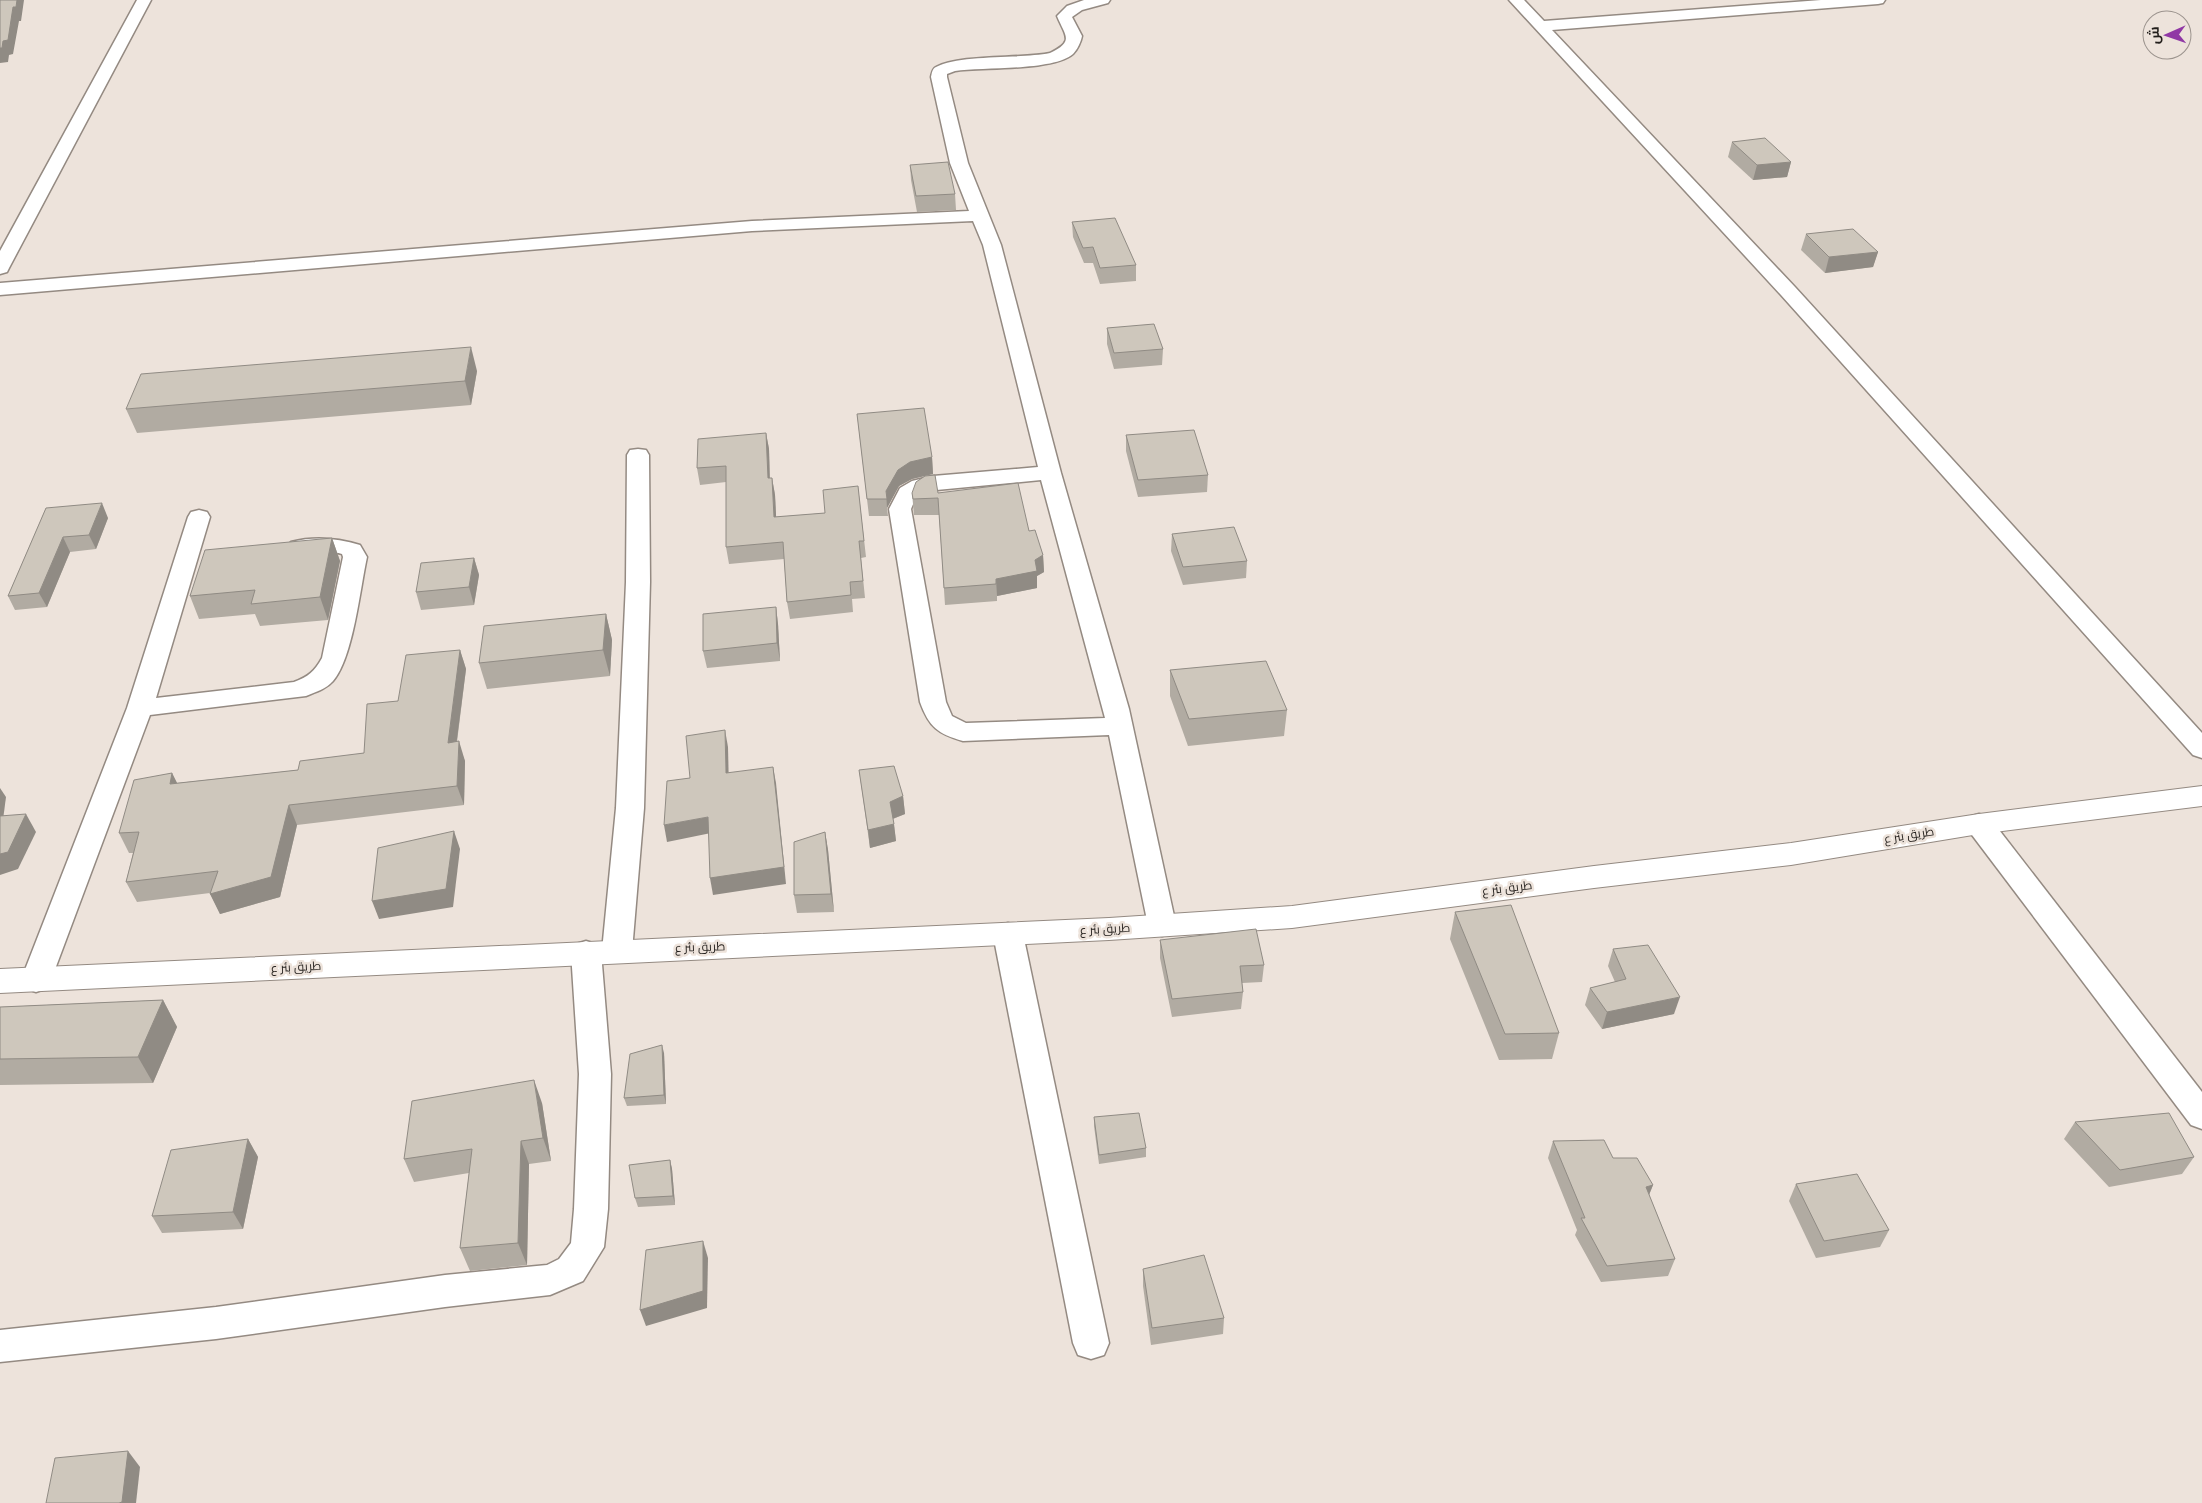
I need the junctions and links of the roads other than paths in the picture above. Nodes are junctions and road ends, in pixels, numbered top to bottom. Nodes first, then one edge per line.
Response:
1 (144, 0) edge
2 (1103, 0) edge
3 (1516, 0) edge
4 (1878, 0) edge
5 (1539, 26) junction
6 (980, 213) junction
7 (0, 268) edge
8 (0, 289) edge
9 (638, 455) dead end
10 (1050, 473) junction
11 (199, 517) dead end
12 (273, 550) edge
13 (140, 708) junction
14 (1120, 726) junction
15 (2202, 749) edge
16 (2202, 796) edge
17 (1979, 824) junction
18 (1162, 925) junction
19 (1008, 934) junction
20 (602, 952) junction
21 (36, 980) junction
22 (0, 982) edge
23 (2202, 1116) edge
24 (1091, 1343) dead end
25 (0, 1346) edge

1 - 7 street
2 - 6 street
3 - 5 street
4 - 5 street
5 - 15 street
6 - 8 street
6 - 10 street
9 - 20 street
10 - 14 street
10 - 14 street
11 - 13 street
12 - 13 street
13 - 21 street
14 - 18 street
16 - 17 street, طريق بئر ع
17 - 18 street, طريق بئر ع
17 - 23 street
18 - 19 street, طريق بئر ع
19 - 20 street, طريق بئر ع
19 - 24 street
20 - 21 street, طريق بئر ع
20 - 25 street
21 - 22 street, طريق بئر ع

